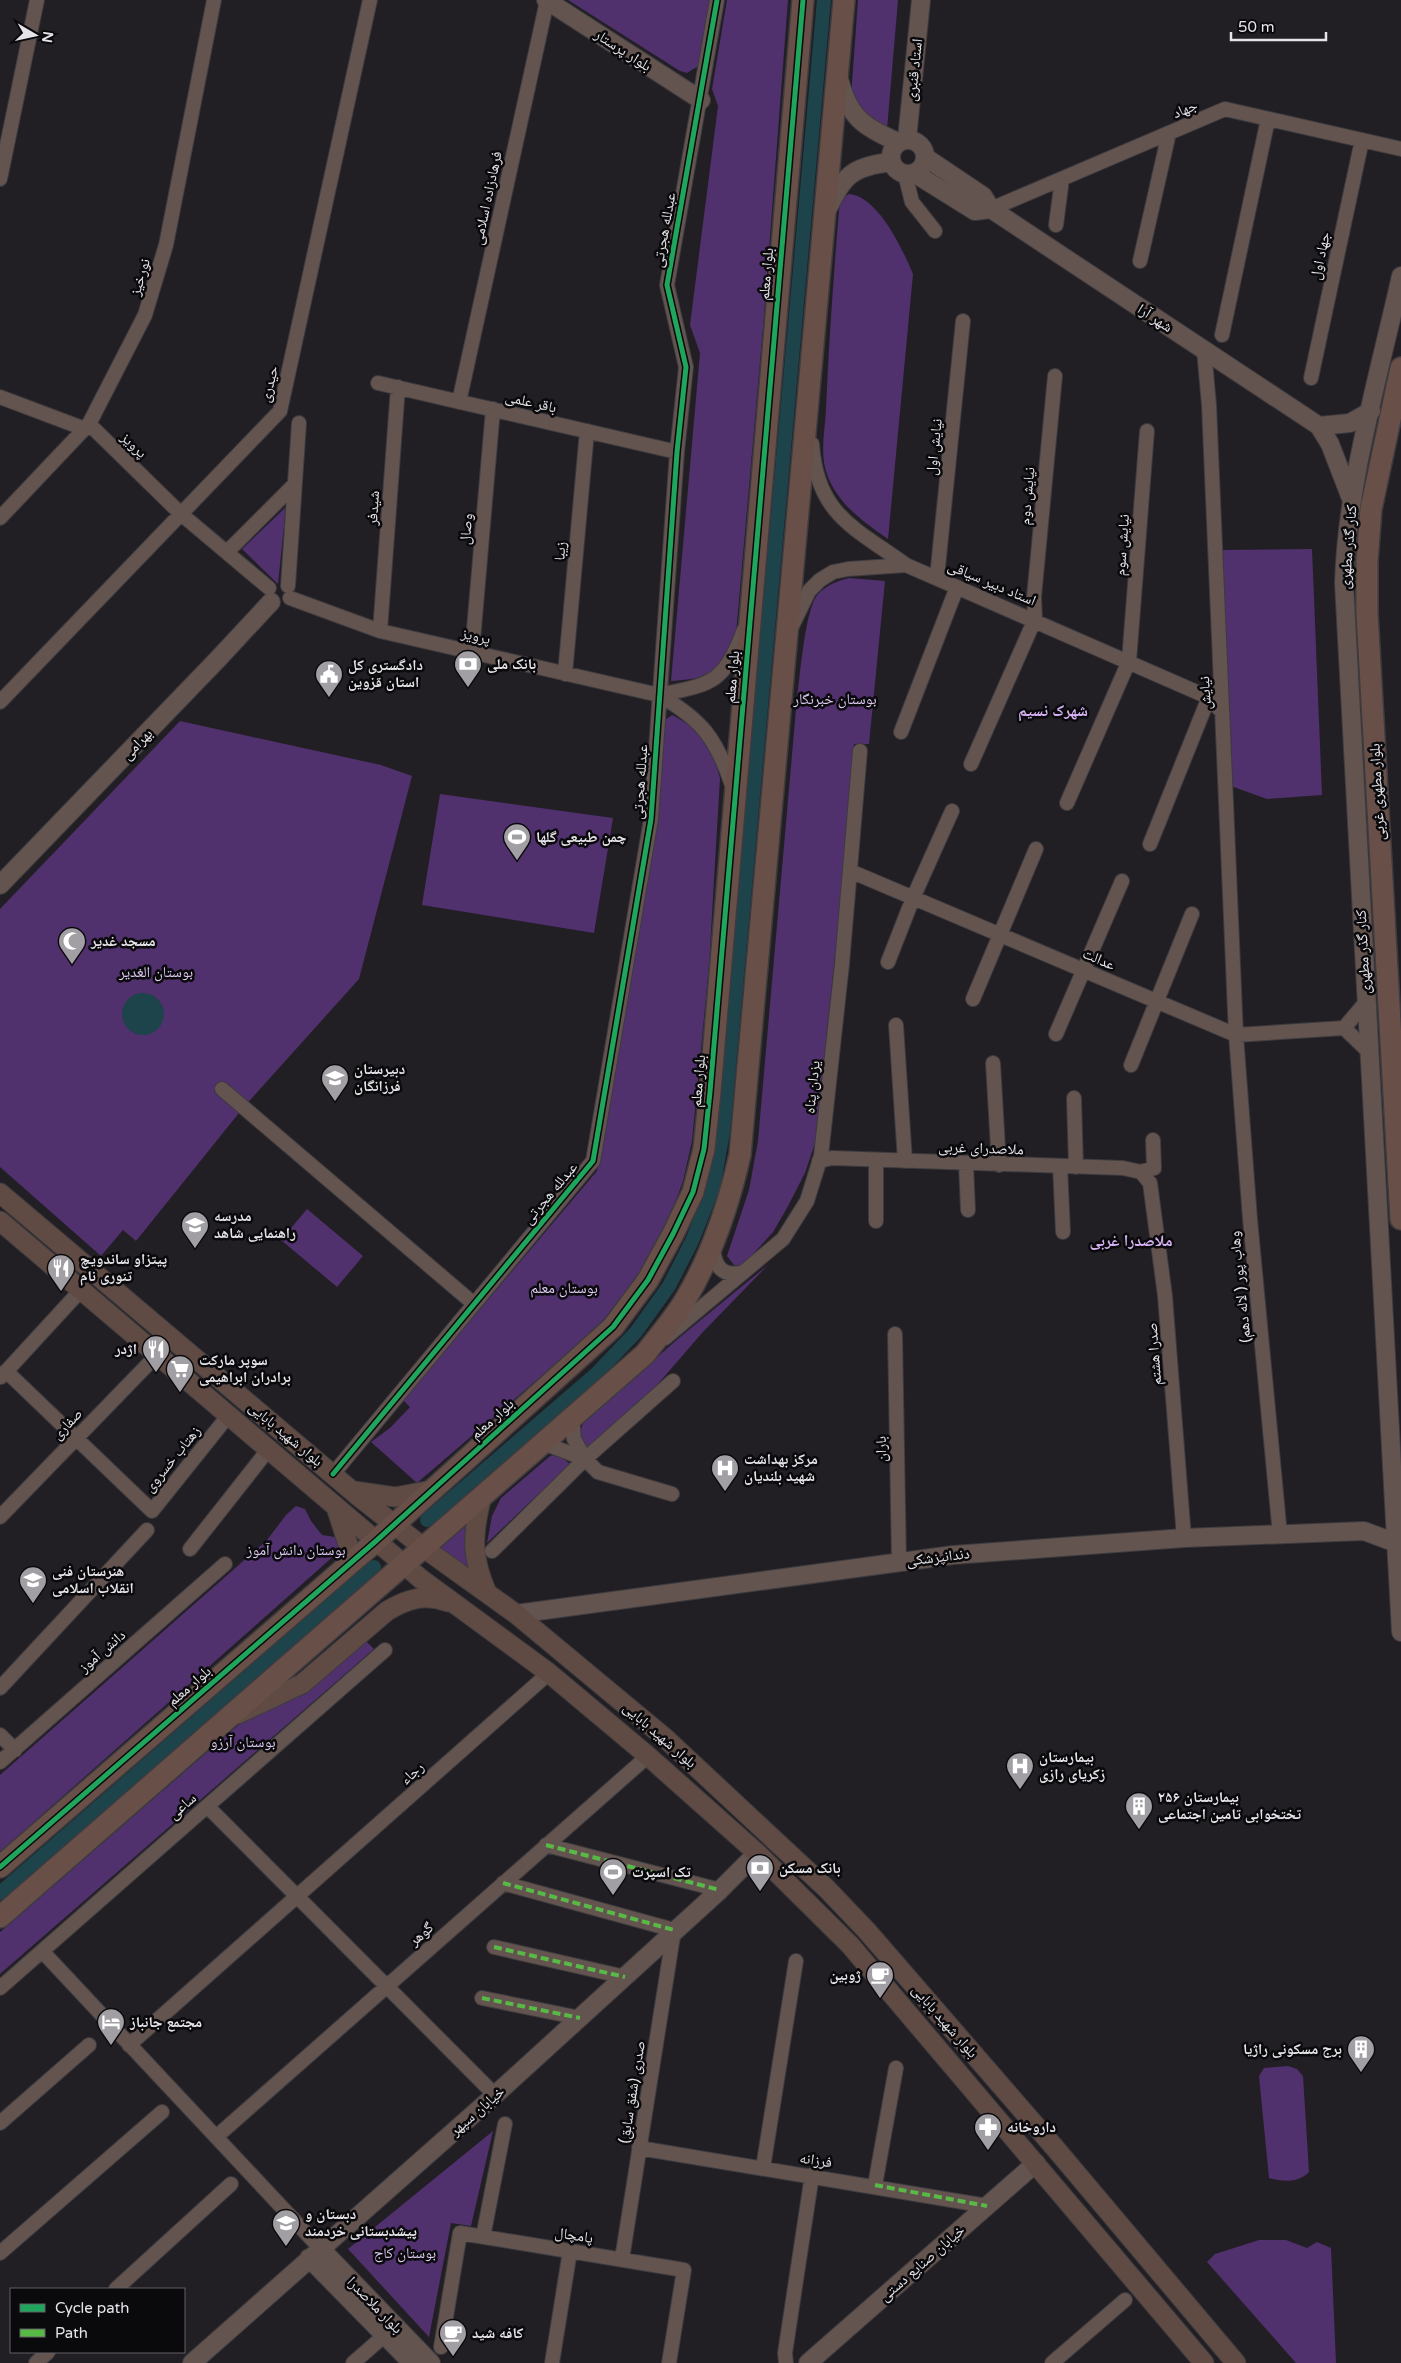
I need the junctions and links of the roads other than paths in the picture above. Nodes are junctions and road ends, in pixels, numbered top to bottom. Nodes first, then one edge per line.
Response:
1 (37, 0) edge
2 (214, 0) edge
3 (370, 0) edge
4 (547, 0) edge
5 (717, 0) edge
6 (803, 0) edge
7 (844, 0) edge
8 (921, 0) edge
9 (838, 71) junction
10 (701, 100) junction
11 (1268, 119) junction
12 (1169, 133) junction
13 (903, 140) junction
14 (1362, 140) junction
15 (1401, 150) edge
16 (925, 157) junction
17 (891, 162) junction
18 (909, 174) junction
19 (0, 179) edge
20 (1062, 179) junction
21 (991, 210) junction
22 (825, 214) junction
23 (1056, 225) dead end
24 (935, 231) dead end
25 (1140, 261) dead end
26 (1401, 276) edge
27 (963, 321) dead end
28 (1222, 335) dead end
29 (1204, 350) junction
30 (1401, 368) edge
31 (1055, 376) dead end
32 (1310, 378) dead end
33 (378, 383) dead end
34 (398, 387) junction
35 (0, 397) edge
36 (459, 402) junction
37 (492, 409) junction
38 (807, 410) junction
39 (1371, 411) junction
40 (299, 423) dead end
41 (1319, 426) junction
42 (87, 427) junction
43 (587, 431) junction
44 (1147, 431) dead end
45 (677, 452) junction
46 (294, 485) junction
47 (1352, 501) junction
48 (181, 514) junction
49 (0, 518) edge
50 (227, 552) junction
51 (906, 565) junction
52 (937, 577) junction
53 (957, 587) junction
54 (289, 592) junction
55 (270, 595) junction
56 (750, 612) junction
57 (1034, 619) junction
58 (380, 631) junction
59 (787, 638) junction
60 (472, 652) junction
61 (1129, 661) junction
62 (565, 674) junction
63 (1220, 676) junction
64 (659, 695) junction
65 (1208, 697) junction
66 (0, 702) edge
67 (1222, 712) junction
68 (901, 732) dead end
69 (860, 751) dead end
70 (972, 764) dead end
71 (734, 791) junction
72 (1066, 803) dead end
73 (952, 811) dead end
74 (1150, 844) dead end
75 (1036, 849) dead end
76 (850, 871) junction
77 (1122, 881) dead end
78 (0, 885) edge
79 (913, 898) junction
80 (1192, 914) dead end
81 (1361, 916) junction
82 (1002, 935) junction
83 (1386, 958) junction
84 (888, 962) dead end
85 (1082, 970) junction
86 (973, 999) dead end
87 (1157, 1001) junction
88 (1366, 1002) junction
89 (896, 1025) dead end
90 (1344, 1028) junction
91 (1056, 1034) dead end
92 (1236, 1035) junction
93 (1369, 1052) junction
94 (993, 1063) dead end
95 (1131, 1066) dead end
96 (222, 1089) dead end
97 (1074, 1098) dead end
98 (1153, 1140) dead end
99 (1399, 1152) edge
100 (876, 1160) junction
101 (819, 1161) junction
102 (905, 1161) junction
103 (966, 1164) junction
104 (998, 1165) junction
105 (1060, 1166) junction
106 (1076, 1167) junction
107 (1141, 1172) junction
108 (0, 1193) edge
109 (1401, 1206) edge
110 (968, 1210) dead end
111 (876, 1221) dead end
112 (0, 1222) edge
113 (1064, 1232) dead end
114 (713, 1246) junction
115 (744, 1272) junction
116 (81, 1290) junction
117 (474, 1304) junction
118 (895, 1334) dead end
119 (645, 1354) junction
120 (157, 1355) junction
121 (1386, 1367) junction
122 (3, 1374) edge
123 (673, 1382) dead end
124 (1401, 1384) edge
125 (1401, 1408) edge
126 (228, 1416) junction
127 (572, 1418) junction
128 (1389, 1425) junction
129 (76, 1438) junction
130 (543, 1443) junction
131 (268, 1450) junction
132 (585, 1459) junction
133 (333, 1474) junction
134 (351, 1490) junction
135 (432, 1490) junction
136 (672, 1494) dead end
137 (482, 1496) junction
138 (336, 1507) junction
139 (1394, 1513) junction
140 (0, 1516) edge
141 (394, 1524) junction
142 (147, 1530) dead end
143 (1364, 1531) junction
144 (1280, 1535) junction
145 (1184, 1538) junction
146 (376, 1541) junction
147 (1398, 1546) edge
148 (424, 1548) junction
149 (190, 1549) dead end
150 (492, 1551) dead end
151 (353, 1560) junction
152 (899, 1562) junction
153 (225, 1564) dead end
154 (405, 1565) junction
155 (488, 1594) junction
156 (462, 1608) junction
157 (516, 1614) junction
158 (1401, 1632) edge
159 (385, 1650) dead end
160 (549, 1673) junction
161 (0, 1688) edge
162 (228, 1719) junction
163 (0, 1735) edge
164 (15, 1750) junction
165 (648, 1756) junction
166 (0, 1762) edge
167 (207, 1806) junction
168 (546, 1845) junction
169 (757, 1853) junction
170 (0, 1867) edge
171 (503, 1883) junction
172 (720, 1890) junction
173 (297, 1897) junction
174 (0, 1917) edge
175 (674, 1930) junction
176 (494, 1947) dead end
177 (42, 1951) junction
178 (796, 1962) dead end
179 (625, 1977) junction
180 (386, 1986) junction
181 (0, 1988) edge
182 (482, 1998) dead end
183 (580, 2018) junction
184 (89, 2045) dead end
185 (130, 2045) junction
186 (896, 2068) dead end
187 (495, 2095) junction
188 (162, 2112) dead end
189 (0, 2123) edge
190 (505, 2124) dead end
191 (216, 2137) junction
192 (640, 2148) junction
193 (1036, 2162) junction
194 (763, 2168) junction
195 (812, 2175) junction
196 (231, 2184) dead end
197 (874, 2186) junction
198 (987, 2206) junction
199 (483, 2237) junction
200 (570, 2251) junction
201 (0, 2253) edge
202 (315, 2253) junction
203 (622, 2259) junction
204 (117, 2288) edge
205 (1126, 2300) dead end
206 (385, 2335) junction
207 (441, 2347) dead end
208 (47, 2353) edge
209 (36, 2363) edge
210 (192, 2363) edge
211 (353, 2363) edge
212 (412, 2363) edge
213 (431, 2363) edge
214 (552, 2363) edge
215 (669, 2363) edge
216 (786, 2363) edge
217 (808, 2363) edge
218 (1052, 2363) edge
219 (1204, 2363) edge
220 (1236, 2363) edge

1 - 19 street
2 - 42 street, نورخیز
3 - 48 street, حیدری
4 - 10 street, بلوار پرستار
4 - 36 street, فرهادزاده اسلامی
5 - 10 street, عبدلله هجرتی
6 - 56 main road, بلوار معلم
7 - 9 main road
8 - 13 street, استاد قنبری
9 - 13 street, شهر آرا
9 - 22 main road
10 - 45 street, عبدلله هجرتی
11 - 12 street, جهاد
11 - 14 street, جهاد
11 - 28 street
12 - 20 street, جهاد
12 - 25 street
13 - 16 street, شهر آرا
13 - 17 street
14 - 15 street, جهاد
14 - 32 street, جهاد اول
16 - 18 street
16 - 21 street, شهر آرا
17 - 18 street, شهر آرا
17 - 22 street
18 - 21 street, شهر آرا
18 - 24 street
20 - 21 street, جهاد
20 - 23 street
21 - 29 street, شهر آرا
22 - 38 main road
26 - 39 street, کنار گذر مطهری
27 - 52 street, نیایش اول
29 - 41 street, شهر آرا
29 - 63 street, نيايش
30 - 83 main road, بلوار مطهری غربی
31 - 57 street, نیایش دوم
33 - 34 street, باقر علمی
34 - 36 street, باقر علمی
34 - 58 street, شیدفر
35 - 42 street, پرویز
36 - 37 street, باقر علمی
37 - 43 street, باقر علمی
37 - 60 street, وصال
38 - 51 street
38 - 59 main road
39 - 41 street
39 - 47 street, کنار گذر مطهری
40 - 46 street
41 - 47 street
42 - 48 street, پرویز
42 - 49 street, نورخیز
43 - 45 street, باقر علمی
43 - 62 street, زیبا
44 - 61 street, نیایش سوم
45 - 64 street, عبدلله هجرتی
46 - 50 street
46 - 54 street
47 - 81 street, کنار گذر مطهری
48 - 50 street, پرویز
48 - 66 street, حیدری
50 - 55 street, پرویز
51 - 52 street, استاد دبیر سیاقی
51 - 59 street, استاد دبیر سیاقی
52 - 53 street, استاد دبیر سیاقی
53 - 57 street, استاد دبیر سیاقی
53 - 68 street
54 - 55 street
54 - 55 street
54 - 58 street, پرویز
55 - 78 street, بهرامی
56 - 64 street, پرویز
56 - 71 main road, بلوار معلم
57 - 61 street, استاد دبیر سیاقی
57 - 70 street
58 - 60 street, پرویز
59 - 114 main road
60 - 62 street, پرویز
61 - 65 street, استاد دبیر سیاقی
61 - 72 street, نیایش سوم
62 - 64 street, پرویز
63 - 65 street
63 - 67 street, نيايش
64 - 71 street, پرویز
64 - 117 street, عبدلله هجرتی
65 - 67 street
65 - 74 street
67 - 92 street, نيايش
69 - 76 street, یزدان پناه
71 - 135 main road, بلوار معلم
73 - 79 street
75 - 82 street
76 - 79 street, عدالت
76 - 101 street, یزدان پناه
77 - 85 street
79 - 82 street, عدالت
79 - 84 street
80 - 87 street
81 - 83 street
81 - 88 street, کنار گذر مطهری
82 - 85 street, عدالت
82 - 86 street
83 - 99 main road, بلوار مطهری غربی
85 - 87 street, عدالت
85 - 91 street
87 - 92 street, عدالت
87 - 95 street
88 - 90 street
88 - 93 street, کنار گذر مطهری
89 - 102 street
90 - 92 street, عدالت
90 - 93 street
92 - 144 street, وهاب پور ( لاله دهم)
93 - 121 street, کنار گذر مطهری
94 - 104 street
96 - 117 street
97 - 106 street
98 - 107 street
99 - 109 main road, بلوار مطهری غربی
100 - 101 street, ملاصدرای غربی
100 - 102 street, ملاصدرای غربی
100 - 111 street
101 - 115 street, یزدان پناه
102 - 103 street, ملاصدرای غربی
103 - 104 street, ملاصدرای غربی
103 - 110 street
104 - 105 street, ملاصدرای غربی
105 - 106 street, ملاصدرای غربی
105 - 113 street
106 - 107 street, ملاصدرای غربی
107 - 145 street, صدرا هشتم
108 - 133 main road, بلوار شهید بابایی
112 - 116 main road, بلوار شهید بابایی
114 - 115 street
114 - 119 main road
115 - 119 street, یزدان پناه
116 - 120 main road, بلوار شهید بابایی
116 - 122 street
117 - 133 street, عبدلله هجرتی
118 - 152 street, باران
119 - 127 main road
120 - 126 main road, بلوار شهید بابایی
120 - 129 street, صفاری
121 - 124 street
121 - 128 street, کنار گذر مطهری
122 - 129 street
123 - 132 street
125 - 128 street
126 - 129 street, زهتاب خسروی
126 - 131 main road, بلوار شهید بابایی
127 - 130 main road
127 - 132 street
128 - 139 street, کنار گذر مطهری
129 - 140 street, صفاری
130 - 132 street
130 - 137 main road
131 - 138 main road, بلوار شهید بابایی
131 - 149 street
132 - 136 street
132 - 150 street
133 - 134 main road, بلوار شهید بابایی
134 - 135 main road
134 - 141 main road, بلوار شهید بابایی
135 - 141 main road, بلوار معلم
137 - 148 main road
137 - 155 main road
138 - 146 main road, بلوار شهید بابایی
138 - 151 main road
139 - 143 street, دندانپزشکی
139 - 147 street, کنار گذر مطهری
141 - 146 main road, بلوار معلم
141 - 148 main road, بلوار شهید بابایی
142 - 161 street
143 - 144 street, دندانپزشکی
143 - 147 street, دندانپزشکی
144 - 145 street, دندانپزشکی
145 - 152 street, دندانپزشکی
146 - 151 main road, بلوار معلم
146 - 154 main road, بلوار شهید بابایی
147 - 158 street, کنار گذر مطهری
148 - 154 main road
148 - 155 main road, بلوار شهید بابایی
151 - 170 main road, بلوار معلم
152 - 157 street, دندانپزشکی
153 - 164 street, دانش آموز
154 - 156 main road, بلوار شهید بابایی
154 - 162 main road
155 - 157 main road, بلوار شهید بابایی
156 - 160 main road, بلوار شهید بابایی
156 - 162 main road
157 - 220 main road, بلوار شهید بابایی
159 - 167 street, ساعی
160 - 165 main road, بلوار شهید بابایی
160 - 173 street, رجاء
162 - 174 main road
163 - 164 street
164 - 166 street, دانش آموز
165 - 168 street, گوهر
165 - 169 main road, بلوار شهید بابایی
167 - 173 street
167 - 177 street, ساعی
168 - 171 street, گوهر
168 - 172 street
169 - 172 street, خیابان سپهر
169 - 193 main road, بلوار شهید بابایی
171 - 175 street
171 - 180 street, گوهر
172 - 175 street, خیابان سپهر
173 - 180 street
173 - 185 street, رجاء
175 - 179 street, خیابان سپهر
175 - 192 street, صدری (شفق سابق)
176 - 179 street
177 - 181 street, ساعی
177 - 185 street
178 - 194 street
179 - 183 street, خیابان سپهر
180 - 187 street
180 - 191 street, گوهر
182 - 183 street
183 - 187 street, خیابان سپهر
184 - 189 street
185 - 191 street
186 - 197 street
187 - 202 street, خیابان سپهر
188 - 201 street
190 - 199 street
191 - 202 street
192 - 194 street, فرزانه
192 - 203 street, صدری (شفق سابق)
193 - 198 street, خیابان صنایع دستی
193 - 219 main road, بلوار شهید بابایی
194 - 195 street, فرزانه
195 - 197 street, فرزانه
195 - 216 street
196 - 204 street
197 - 198 street, فرزانه
198 - 217 street, خیابان صنایع دستی
199 - 200 street, پامچال
199 - 207 street, پامچال
200 - 203 street, پامچال
200 - 214 street
202 - 206 street, بلوار ملاصدرا
202 - 210 street, خیابان سپهر
202 - 213 street, بلوار ملاصدرا
203 - 215 street, پامچال
205 - 218 street
206 - 211 street
206 - 212 street, بلوار ملاصدرا
208 - 209 street

